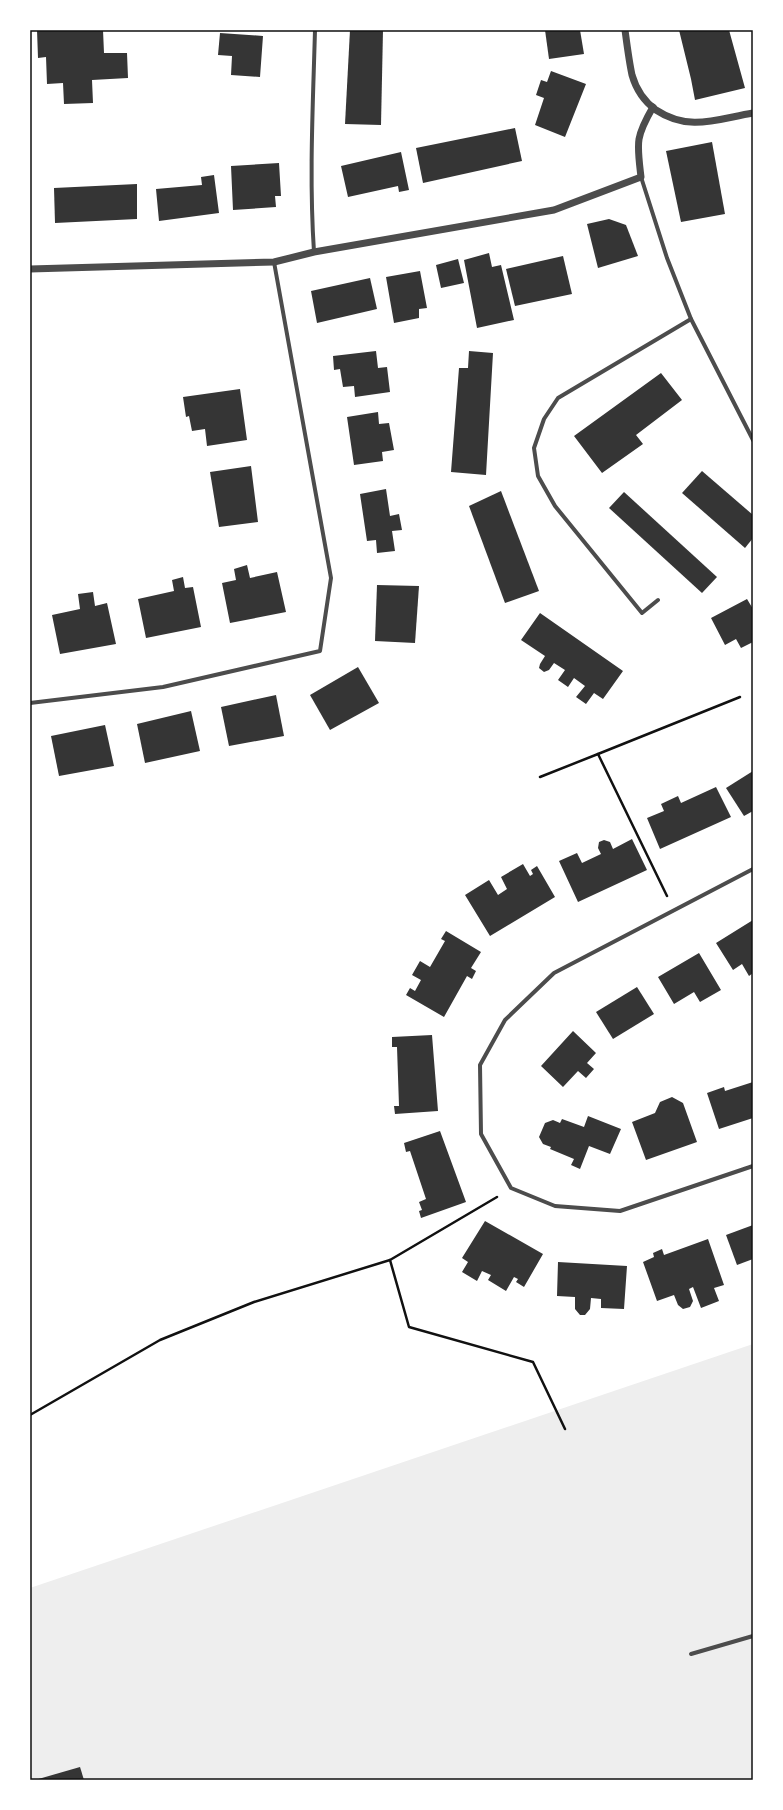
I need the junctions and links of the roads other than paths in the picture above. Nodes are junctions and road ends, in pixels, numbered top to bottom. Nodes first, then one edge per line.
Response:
1 (315, 30) edge
2 (625, 30) edge
3 (653, 108) junction
4 (753, 113) edge
5 (641, 177) junction
6 (314, 252) junction
7 (274, 262) junction
8 (30, 269) edge
9 (691, 319) junction
10 (753, 440) edge
11 (658, 600) dead end
12 (30, 703) edge
13 (753, 870) edge
14 (753, 1166) edge
15 (753, 1636) edge
16 (691, 1654) dead end

1 - 6 street
2 - 3 street
3 - 4 street
3 - 5 street
5 - 6 street
5 - 9 street
6 - 7 street
7 - 8 street
7 - 12 street
9 - 10 street
9 - 11 street
13 - 14 street
15 - 16 street

